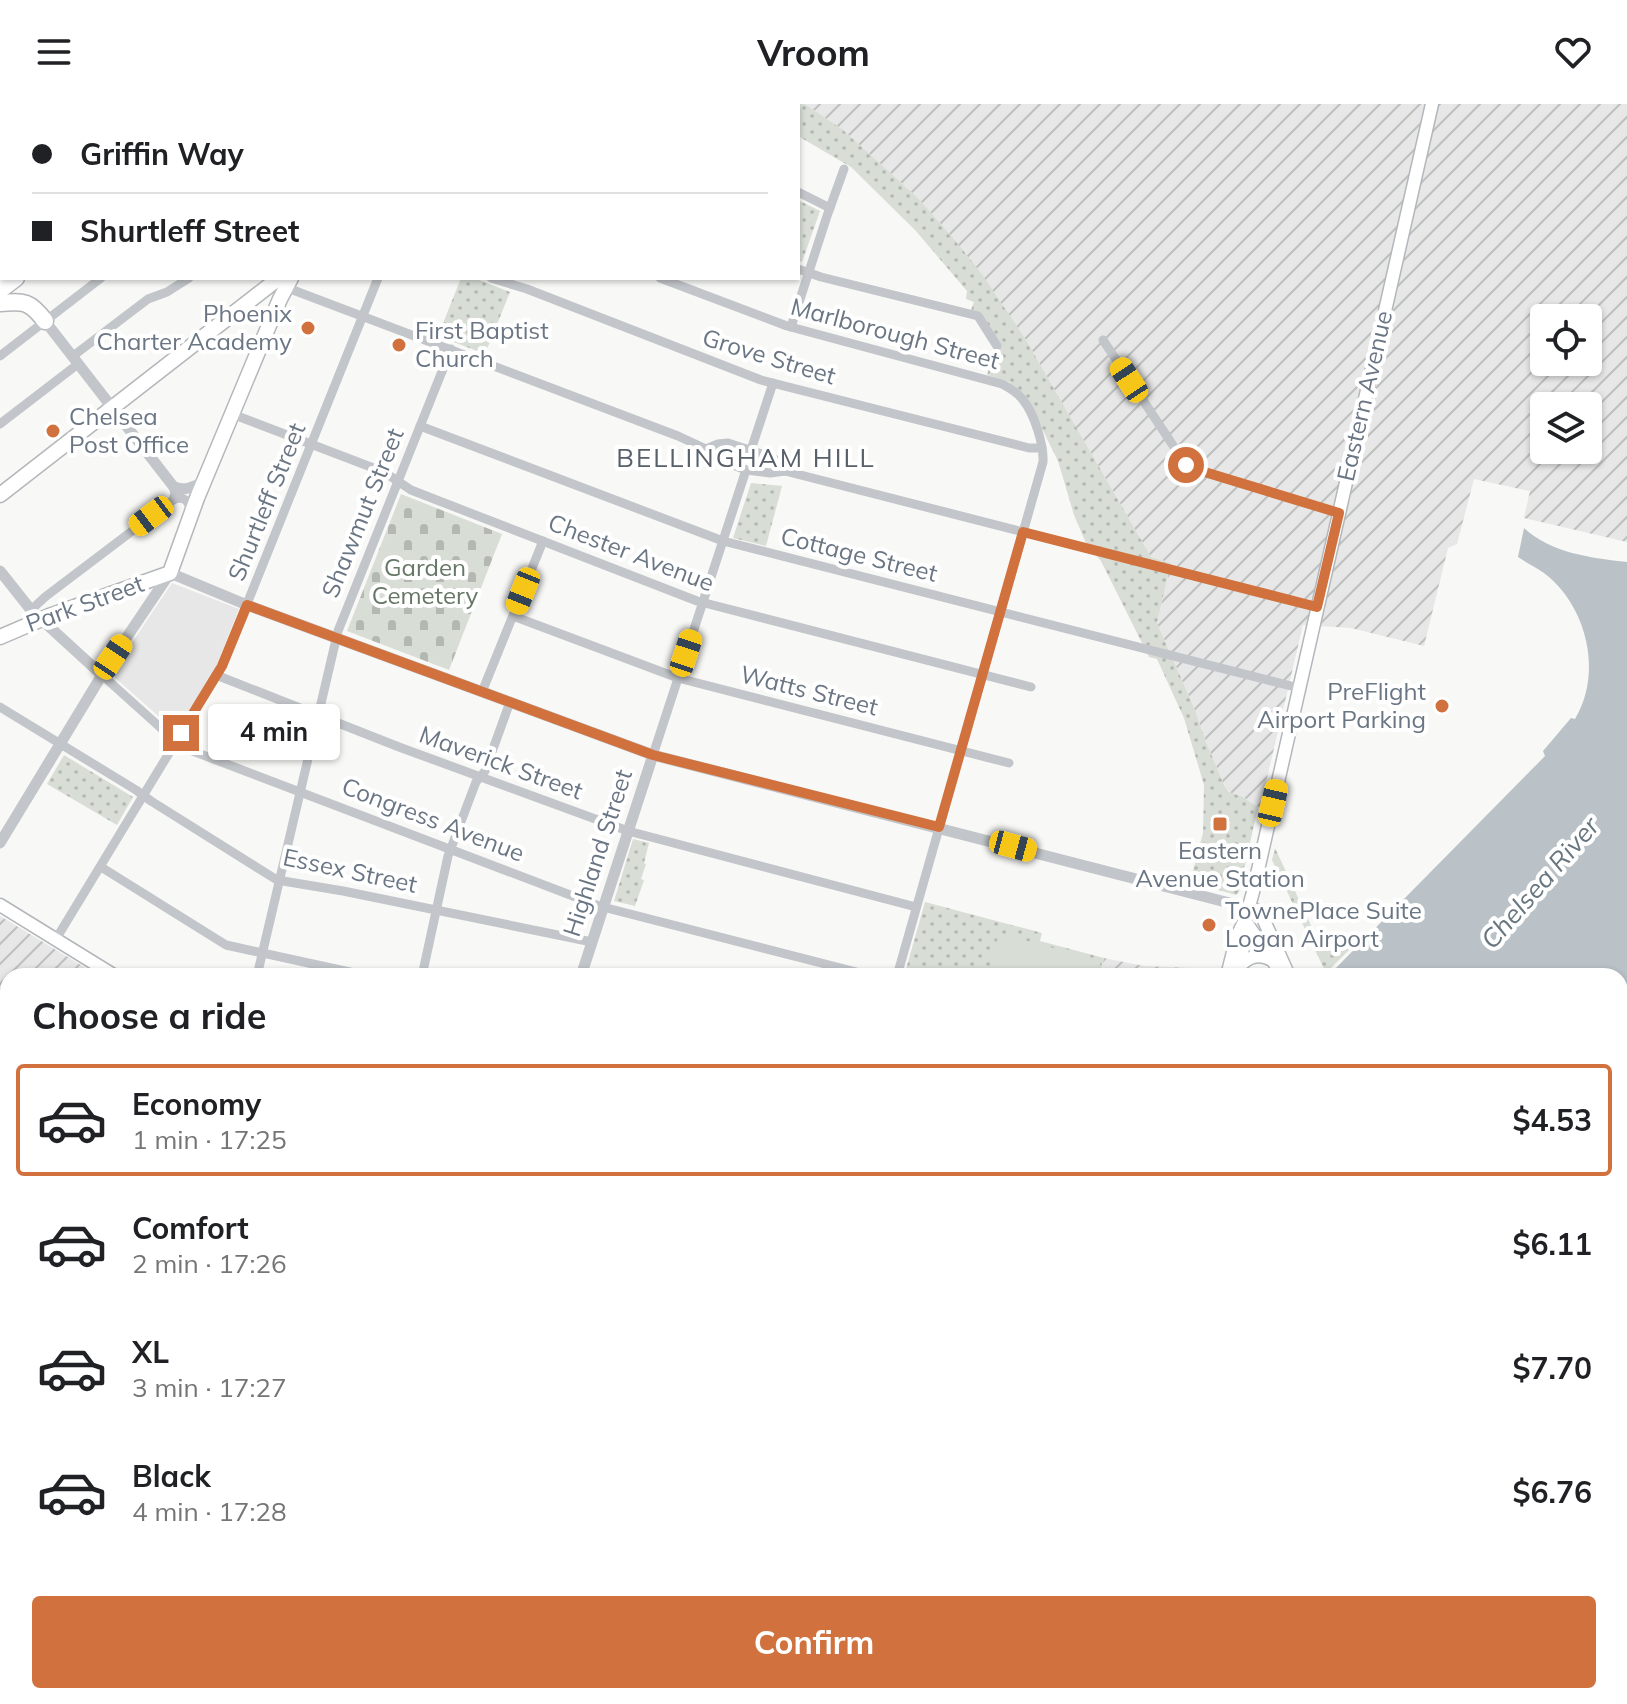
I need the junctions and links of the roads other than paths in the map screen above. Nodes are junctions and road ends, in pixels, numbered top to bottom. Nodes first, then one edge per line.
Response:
1 (1432, 104) edge
2 (844, 169) dead end
3 (800, 193) edge
4 (830, 208) junction
5 (800, 270) edge
6 (809, 273) junction
7 (98, 280) edge
8 (186, 280) edge
9 (377, 280) edge
10 (498, 280) edge
11 (665, 280) edge
12 (280, 281) edge
13 (0, 303) edge
14 (363, 316) junction
15 (45, 321) junction
16 (791, 327) junction
17 (1103, 340) dead end
18 (997, 346) dead end
19 (451, 349) junction
20 (0, 356) edge
21 (75, 360) junction
22 (773, 383) junction
23 (112, 408) junction
24 (232, 414) junction
25 (0, 424) edge
26 (420, 426) junction
27 (311, 444) junction
28 (1042, 448) junction
29 (706, 449) junction
30 (751, 450) junction
31 (746, 470) junction
32 (785, 471) junction
33 (204, 481) junction
34 (397, 483) junction
35 (172, 485) junction
36 (0, 495) edge
37 (173, 500) junction
38 (1339, 513) junction
39 (190, 517) junction
40 (1023, 532) junction
41 (543, 541) junction
42 (723, 541) junction
43 (0, 571) edge
44 (170, 573) junction
45 (45, 597) junction
46 (703, 603) junction
47 (247, 605) junction
48 (1317, 607) junction
49 (1000, 611) junction
50 (58, 613) junction
51 (36, 615) junction
52 (513, 616) junction
53 (1, 636) edge
54 (336, 638) junction
55 (983, 674) junction
56 (102, 675) junction
57 (216, 675) junction
58 (678, 678) junction
59 (1031, 687) dead end
60 (1299, 688) junction
61 (482, 692) junction
62 (510, 702) junction
63 (0, 707) edge
64 (319, 716) junction
65 (176, 742) junction
66 (61, 744) junction
67 (961, 750) junction
68 (653, 755) junction
69 (1009, 763) dead end
70 (480, 777) junction
71 (301, 793) junction
72 (143, 795) junction
73 (939, 827) junction
74 (628, 831) junction
75 (0, 843) edge
76 (451, 850) junction
77 (101, 867) junction
78 (280, 881) junction
79 (1232, 903) junction
80 (0, 905) edge
81 (604, 907) junction
82 (916, 907) junction
83 (1254, 909) junction
84 (436, 910) junction
85 (1245, 921) junction
86 (56, 939) junction
87 (592, 942) junction
88 (262, 954) junction
89 (1278, 961) junction
90 (102, 968) edge
91 (259, 968) edge
92 (329, 968) edge
93 (424, 968) edge
94 (584, 968) edge
95 (841, 968) edge
96 (899, 968) edge
97 (1229, 968) edge
98 (1239, 968) edge
99 (1240, 968) edge
100 (1282, 968) edge

1 - 38 main road, Eastern Avenue
2 - 4 street
3 - 4 street
4 - 6 street
5 - 6 street
6 - 16 street
6 - 18 street
7 - 15 street
8 - 21 street
9 - 14 street, Shurtleff Street
10 - 22 street, Grove Street
11 - 16 street, Marlborough Street
12 - 14 street
12 - 23 main road
12 - 24 main road
13 - 15 highway
14 - 19 street
14 - 27 street, Shurtleff Street
15 - 20 street
15 - 21 street
16 - 28 street, Marlborough Street
17 - 38 street
19 - 26 street, Shawmut Street
19 - 29 street
21 - 23 street
21 - 25 street
22 - 28 street, Grove Street
22 - 30 street
23 - 35 street
23 - 36 main road
24 - 27 street, Chester Avenue
24 - 33 main road
26 - 34 street, Shawmut Street
26 - 42 street, Cottage Street
27 - 34 street, Chester Avenue
27 - 47 street, Shurtleff Street
28 - 40 street
29 - 30 street
29 - 31 street
30 - 32 street
31 - 32 street
31 - 42 street, Highland Street
32 - 40 street
33 - 35 street
33 - 39 main road
34 - 41 street, Chester Avenue
34 - 54 street, Shawmut Street
35 - 37 street
37 - 39 street
37 - 45 street
38 - 48 main road, Eastern Avenue
39 - 44 main road
40 - 48 street
40 - 49 street
41 - 46 street, Chester Avenue
41 - 52 street
42 - 46 street, Highland Street
42 - 49 street, Cottage Street
43 - 51 street, Congress Avenue
44 - 47 street
44 - 50 main road, Park Street
44 - 56 street
45 - 50 street
45 - 51 street
46 - 55 street, Chester Avenue
46 - 58 street, Highland Street
47 - 54 street
47 - 57 street, Shurtleff Street
48 - 60 main road, Eastern Avenue
49 - 55 street
49 - 60 street, Cottage Street
50 - 51 main road, Park Street
51 - 53 main road, Park Street
51 - 56 street, Congress Avenue
52 - 58 street, Watts Street
52 - 61 street
54 - 61 street
54 - 64 street, Shawmut Street
55 - 59 street, Chester Avenue
55 - 67 street
56 - 65 street, Congress Avenue
56 - 66 street
57 - 64 street, Maverick Street
57 - 65 street, Shurtleff Street
58 - 67 street, Watts Street
58 - 68 street, Highland Street
60 - 83 main road, Eastern Avenue
61 - 62 street
62 - 68 street
62 - 70 street
63 - 66 street, Essex Street
64 - 70 street, Maverick Street
64 - 71 street, Shawmut Street
65 - 71 street, Congress Avenue
65 - 72 street, Shurtleff Street
66 - 72 street, Essex Street
66 - 75 street
67 - 69 street, Watts Street
67 - 73 street
68 - 73 street
68 - 74 street, Highland Street
70 - 74 street, Maverick Street
70 - 76 street
71 - 76 street, Congress Avenue
71 - 78 street, Shawmut Street
72 - 77 street, Shurtleff Street
72 - 78 street, Essex Street
73 - 79 street
73 - 82 street
74 - 81 street, Highland Street
74 - 82 street, Maverick Street
76 - 81 street, Congress Avenue
76 - 84 street
77 - 86 street, Shurtleff Street
77 - 88 street
78 - 84 street, Essex Street
78 - 88 street, Shawmut Street
79 - 83 street
79 - 85 street
80 - 86 main road
81 - 87 street, Highland Street
81 - 95 street, Congress Avenue
82 - 96 street
83 - 85 main road, Eastern Avenue
83 - 89 main road
84 - 87 street, Essex Street
84 - 93 street
85 - 89 main road
85 - 97 main road
85 - 98 main road
86 - 90 main road
87 - 94 street, Highland Street
88 - 91 street, Shawmut Street
88 - 92 street
89 - 99 main road
89 - 100 main road

